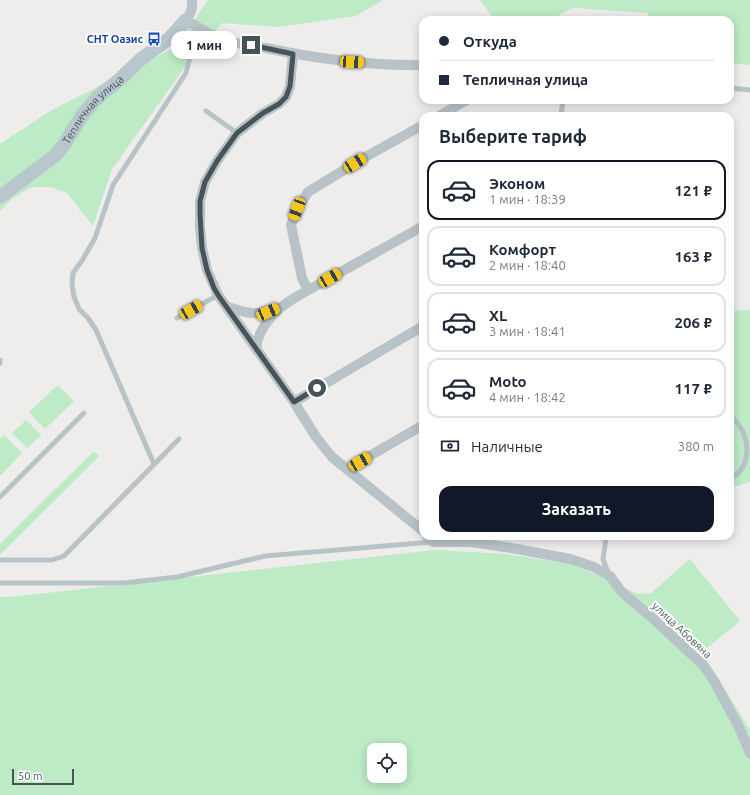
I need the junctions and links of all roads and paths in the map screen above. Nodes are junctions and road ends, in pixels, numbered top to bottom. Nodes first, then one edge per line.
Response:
1 (192, 0) edge
2 (195, 26) junction
3 (293, 54) junction
4 (419, 65) edge
5 (734, 88) edge
6 (750, 90) edge
7 (460, 104) edge
8 (206, 111) dead end
9 (446, 112) edge
10 (419, 127) edge
11 (237, 133) junction
12 (0, 197) edge
13 (419, 228) edge
14 (308, 290) junction
15 (218, 295) junction
16 (284, 306) junction
17 (228, 307) junction
18 (177, 318) dead end
19 (419, 328) edge
20 (256, 349) junction
21 (0, 360) edge
22 (0, 364) edge
23 (294, 402) junction
24 (84, 413) dead end
25 (734, 420) edge
26 (419, 427) edge
27 (179, 439) dead end
28 (154, 464) junction
29 (347, 469) junction
30 (734, 476) edge
31 (0, 497) edge
32 (419, 528) edge
33 (419, 534) edge
34 (462, 540) edge
35 (606, 540) edge
36 (0, 560) edge
37 (610, 576) junction
38 (0, 583) edge
39 (750, 753) edge

1 - 2 street
2 - 3 street
2 - 12 street, Тепличная улица
2 - 28 lane
3 - 4 street
3 - 11 street
5 - 6 lane
7 - 9 street
8 - 11 lane
10 - 14 street
11 - 15 street
13 - 14 street
14 - 16 street
15 - 17 street
15 - 18 lane
16 - 17 street
16 - 20 street
17 - 20 street
19 - 23 street
20 - 23 street
21 - 22 lane
23 - 29 street
24 - 31 lane
25 - 30 lane
26 - 29 street
27 - 28 lane
28 - 36 lane
29 - 32 street
33 - 38 lane
34 - 37 street
35 - 37 lane
37 - 39 street, улица Абовяна

